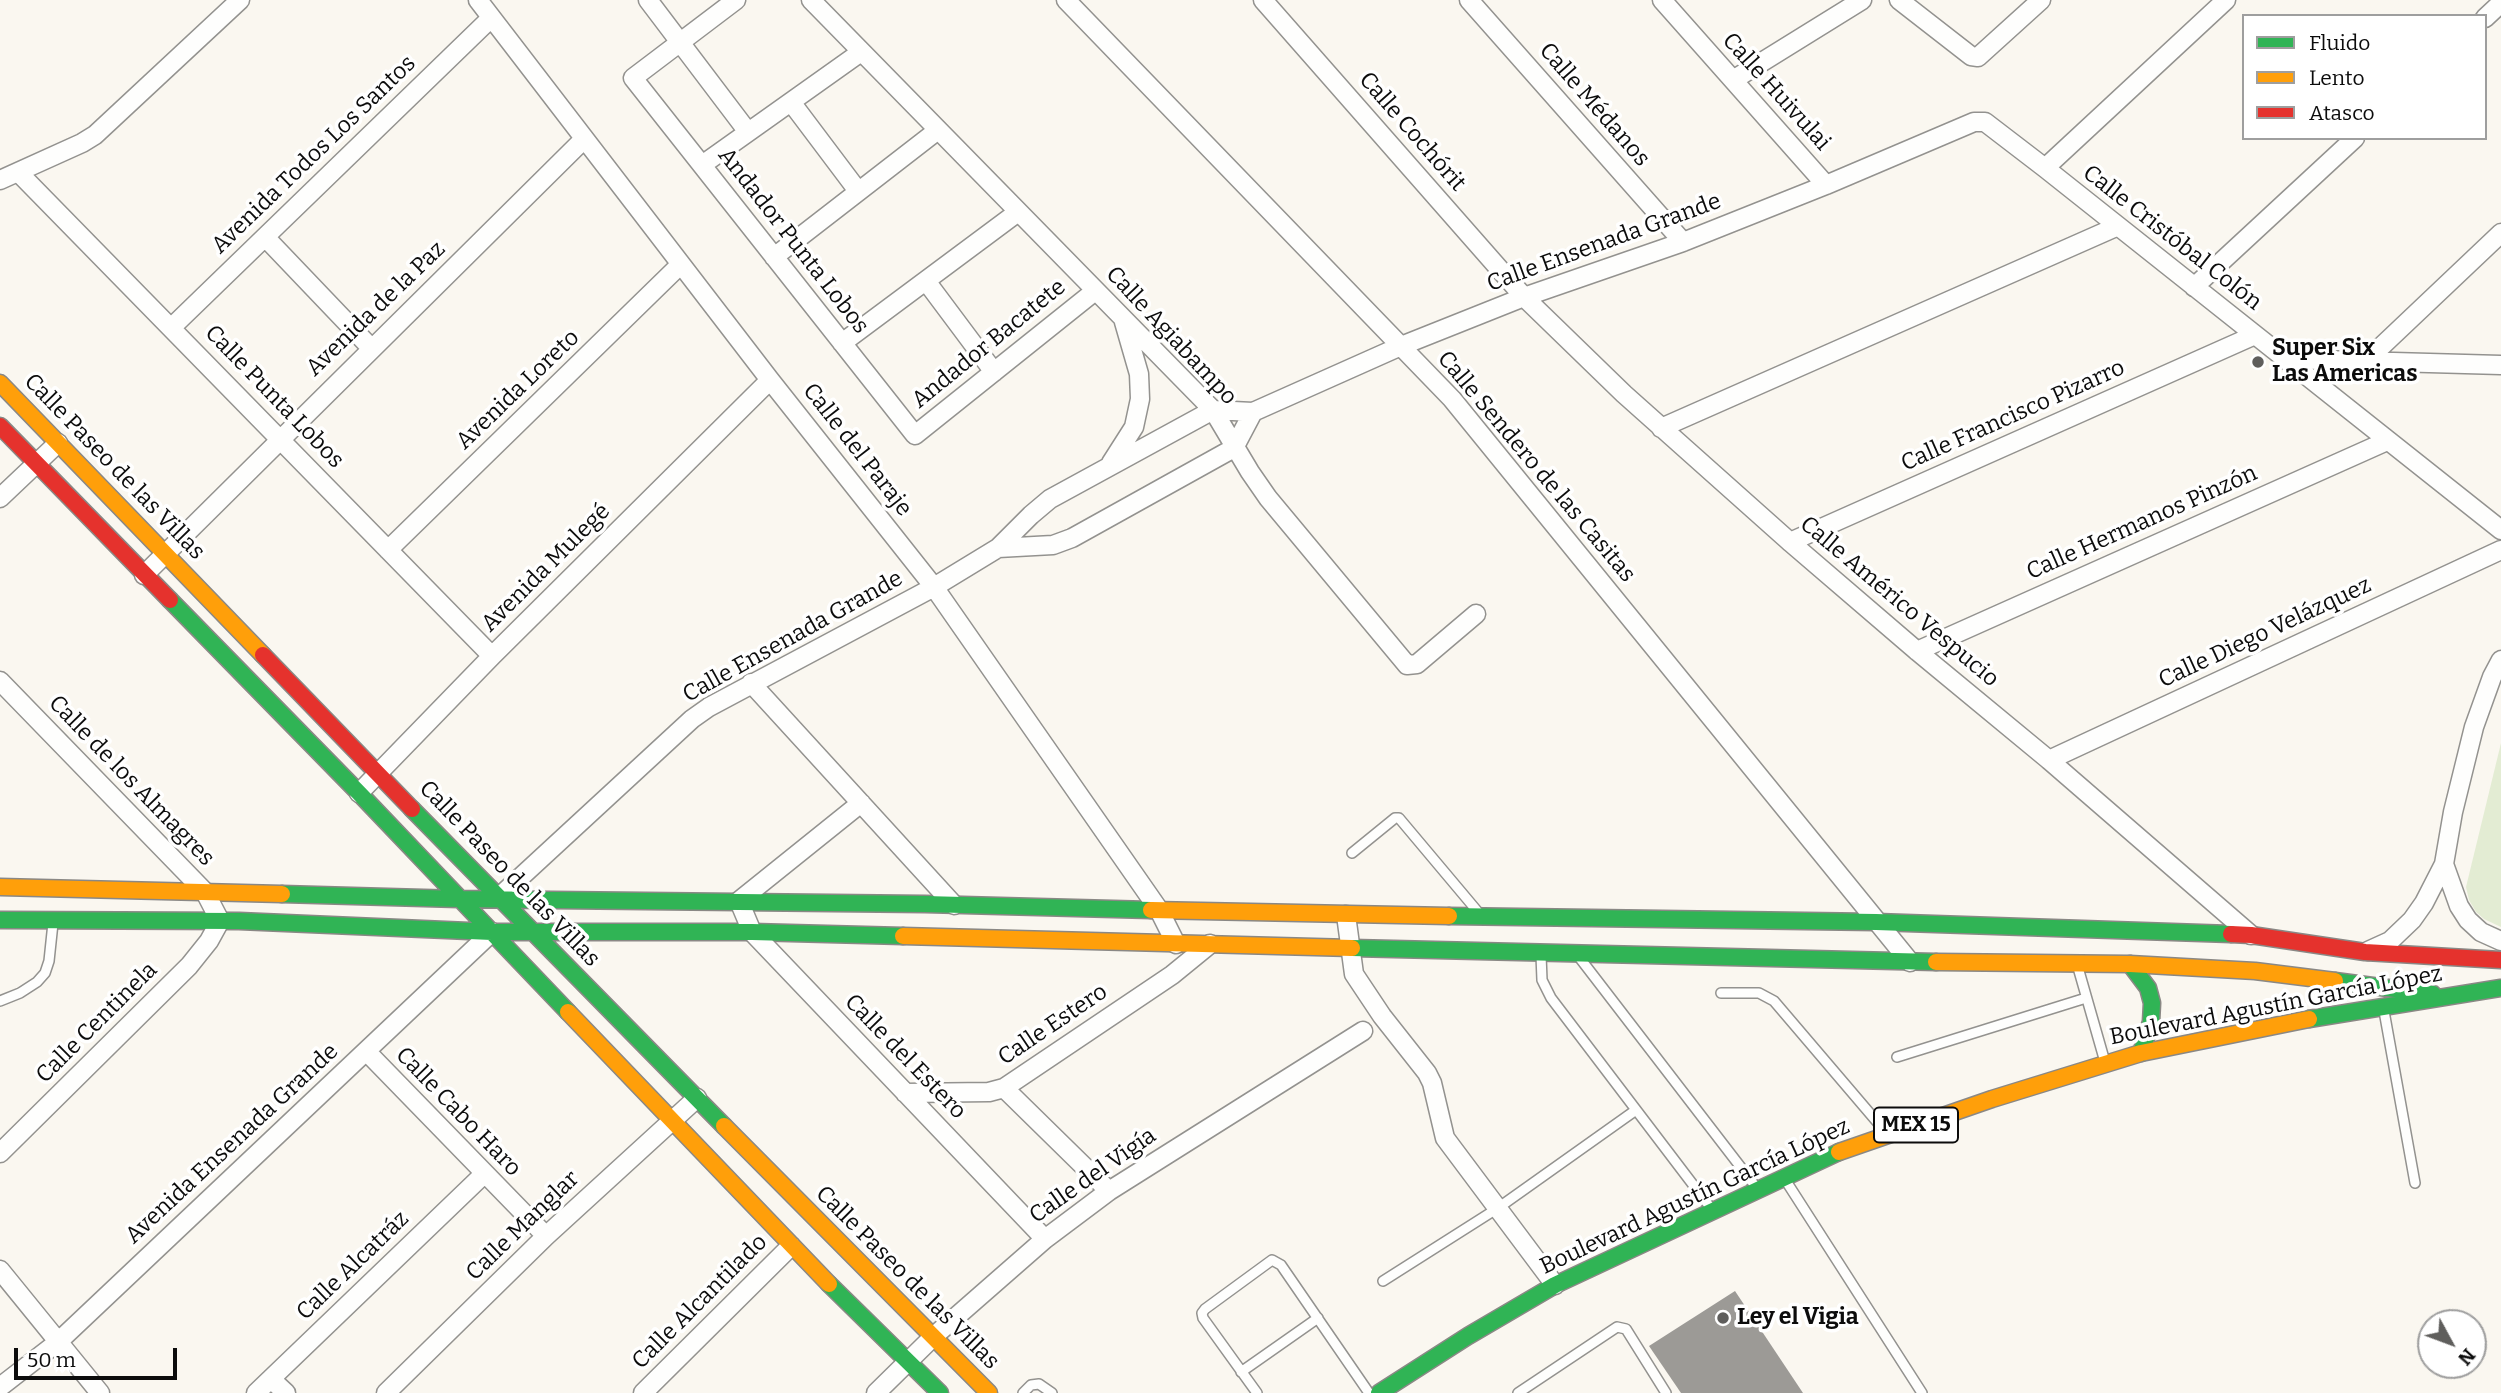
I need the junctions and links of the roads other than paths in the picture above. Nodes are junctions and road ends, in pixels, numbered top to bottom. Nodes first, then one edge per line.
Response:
1 (240, 0) edge
2 (478, 0) edge
3 (648, 0) edge
4 (736, 0) edge
5 (811, 0) edge
6 (1066, 0) edge
7 (1263, 0) edge
8 (1469, 0) edge
9 (1662, 0) edge
10 (1862, 0) edge
11 (1899, 0) edge
12 (2041, 0) edge
13 (2226, 0) edge
14 (2501, 4) edge
15 (2487, 16) edge
16 (491, 18) junction
17 (680, 42) junction
18 (861, 52) junction
19 (1733, 80) junction
20 (791, 102) junction
21 (1973, 122) joint
22 (938, 130) junction
23 (748, 132) junction
24 (584, 139) junction
25 (2353, 140) edge
26 (702, 165) junction
27 (2045, 169) junction
28 (19, 173) junction
29 (0, 180) edge
30 (1826, 185) junction
31 (858, 191) junction
32 (1018, 212) junction
33 (2116, 227) junction
34 (2501, 233) edge
35 (265, 237) junction
36 (1683, 242) junction
37 (774, 257) junction
38 (681, 264) junction
39 (926, 281) junction
40 (2194, 287) junction
41 (1095, 291) junction
42 (1524, 297) junction
43 (1123, 319) junction
44 (172, 327) junction
45 (2255, 335) junction
46 (842, 343) junction
47 (1401, 346) junction
48 (372, 349) junction
49 (2286, 359) junction
50 (2366, 361) junction
51 (2501, 365) edge
52 (994, 372) junction
53 (770, 380) junction
54 (0, 383) edge
55 (1213, 410) junction
56 (1253, 412) junction
57 (0, 426) edge
58 (1661, 428) junction
59 (915, 435) joint
60 (279, 439) junction
61 (2387, 440) junction
62 (58, 443) junction
63 (1234, 448) junction
64 (37, 464) junction
65 (1107, 468) junction
66 (0, 498) edge
67 (2501, 530) edge
68 (1790, 541) junction
69 (998, 548) junction
70 (388, 550) junction
71 (2501, 550) edge
72 (165, 553) junction
73 (144, 575) junction
74 (934, 587) junction
75 (1476, 614) dead end
76 (1917, 651) junction
77 (492, 656) junction
78 (2501, 660) edge
79 (0, 681) edge
80 (751, 683) junction
81 (2049, 760) junction
82 (379, 772) junction
83 (359, 793) junction
84 (861, 803) junction
85 (1352, 853) dead end
86 (2444, 864) junction
87 (0, 887) edge
88 (205, 892) junction
89 (498, 898) junction
90 (459, 899) junction
91 (739, 901) junction
92 (954, 905) junction
93 (1159, 910) junction
94 (1346, 915) junction
95 (1481, 916) junction
96 (0, 920) edge
97 (220, 921) junction
98 (53, 922) junction
99 (1876, 922) junction
100 (492, 932) junction
101 (533, 932) junction
102 (752, 932) junction
103 (2250, 935) junction
104 (2501, 941) edge
105 (1176, 944) junction
106 (1210, 944) junction
107 (1350, 949) junction
108 (2365, 951) junction
109 (1541, 953) junction
110 (1577, 954) junction
111 (2501, 960) edge
112 (1910, 962) junction
113 (2076, 963) junction
114 (2130, 964) junction
115 (2501, 988) edge
116 (1721, 993) dead end
117 (2446, 995) junction
118 (2086, 998) junction
119 (0, 1001) edge
120 (2383, 1006) junction
121 (1363, 1031) dead end
122 (366, 1051) junction
123 (2141, 1053) junction
124 (1897, 1057) dead end
125 (2105, 1063) junction
126 (1004, 1088) junction
127 (905, 1093) junction
128 (697, 1098) junction
129 (1636, 1110) junction
130 (671, 1121) junction
131 (1888, 1134) junction
132 (0, 1153) edge
133 (484, 1174) junction
134 (1783, 1177) junction
135 (2415, 1183) dead end
136 (1757, 1189) junction
137 (1109, 1191) junction
138 (1498, 1208) junction
139 (1712, 1210) junction
140 (546, 1236) junction
141 (1045, 1239) junction
142 (791, 1246) junction
143 (0, 1270) edge
144 (1383, 1281) dead end
145 (1555, 1285) junction
146 (1318, 1318) junction
147 (933, 1337) junction
148 (58, 1342) junction
149 (909, 1360) junction
150 (1241, 1371) junction
151 (271, 1379) junction
152 (0, 1387) edge
153 (100, 1393) edge
154 (256, 1393) edge
155 (286, 1393) edge
156 (386, 1393) edge
157 (643, 1393) edge
158 (876, 1393) edge
159 (940, 1393) edge
160 (989, 1393) edge
161 (1023, 1393) edge
162 (1052, 1393) edge
163 (1257, 1393) edge
164 (1369, 1393) edge
165 (1379, 1393) edge
166 (1518, 1393) edge
167 (1666, 1393) edge
168 (1922, 1393) edge

1 - 28 street
2 - 16 street, Calle del Paraje
3 - 17 street
4 - 17 street
5 - 18 street, Calle Agiabampo
6 - 47 street, Calle Sendero de las Casitas
7 - 42 street, Calle Cochórit
8 - 36 street, Calle Médanos
9 - 19 street, Calle Huivulai
10 - 19 street
11 - 12 street
13 - 27 street
14 - 15 street
16 - 24 street, Calle del Paraje
16 - 35 street, Avenida Todos Los Santos
17 - 23 street
17 - 26 street, Andador Punta Lobos
18 - 20 street
18 - 22 street, Calle Agiabampo
19 - 30 street, Calle Huivulai
20 - 23 street
20 - 31 street
21 - 27 street, Calle Cristóbal Colón
21 - 30 street, Calle Ensenada Grande
22 - 31 street
22 - 32 street, Calle Agiabampo
23 - 26 street
24 - 38 street, Calle del Paraje
24 - 48 street, Avenida de la Paz
25 - 40 street
26 - 37 street, Andador Punta Lobos
27 - 33 street, Calle Cristóbal Colón
28 - 29 street
28 - 44 street, Calle Punta Lobos
30 - 36 street, Calle Ensenada Grande
31 - 37 street
32 - 39 street
32 - 41 street, Calle Agiabampo
33 - 40 street, Calle Cristóbal Colón
33 - 58 street
34 - 50 street
35 - 44 street, Avenida Todos Los Santos
35 - 48 street
36 - 42 street, Calle Ensenada Grande
37 - 46 street, Andador Punta Lobos
38 - 53 street, Calle del Paraje
38 - 70 street, Avenida Loreto
39 - 46 street
39 - 52 street
40 - 45 street, Calle Cristóbal Colón
41 - 43 street, Calle Agiabampo
41 - 52 street, Andador Bacatete
42 - 47 street, Calle Ensenada Grande
42 - 58 street, Calle Américo Vespucio
43 - 55 street, Calle Agiabampo
43 - 65 street
44 - 60 street, Calle Punta Lobos
45 - 49 street, Calle Cristóbal Colón
45 - 68 street, Calle Francisco Pizarro
46 - 59 street, Andador Punta Lobos
47 - 56 street, Calle Ensenada Grande
47 - 99 street, Calle Sendero de las Casitas
48 - 60 street, Avenida de la Paz
49 - 50 street
49 - 61 street, Calle Cristóbal Colón
50 - 51 street
52 - 59 street, Andador Bacatete
53 - 74 street, Calle del Paraje
53 - 77 street, Avenida Mulegé
54 - 62 street, Calle Paseo de las Villas
55 - 56 street, Calle Ensenada Grande
55 - 63 street, Calle Agiabampo
55 - 65 street, Calle Ensenada Grande
56 - 63 street
57 - 64 street
58 - 68 street, Calle Américo Vespucio
60 - 70 street, Calle Punta Lobos
60 - 72 street, Avenida de la Paz
61 - 67 street, Calle Cristóbal Colón
61 - 76 street, Calle Hermanos Pinzón
62 - 64 street
62 - 72 street, Calle Paseo de las Villas
63 - 69 street, Calle Ensenada Grande
63 - 75 street, Calle Agiabampo
64 - 66 street
64 - 73 street
65 - 69 street, Calle Ensenada Grande
68 - 76 street, Calle Américo Vespucio
69 - 74 street, Calle Ensenada Grande
70 - 77 street, Calle Punta Lobos
71 - 81 street, Calle Diego Velázquez
72 - 73 street, Avenida de la Paz
72 - 82 street, Calle Paseo de las Villas
73 - 83 street
74 - 80 street, Calle Ensenada Grande
74 - 93 street, Calle del Paraje
76 - 81 street, Calle Américo Vespucio
77 - 82 street, Avenida Mulegé
78 - 86 street
79 - 88 street, Calle de los Almagres
80 - 84 street
80 - 89 street, Calle Ensenada Grande
81 - 103 street, Calle Américo Vespucio
82 - 83 street, Avenida Mulegé
82 - 89 street, Calle Paseo de las Villas
83 - 90 street
84 - 91 street
84 - 92 street
85 - 95 lane
86 - 104 street
86 - 108 street
87 - 88 street
88 - 90 street
88 - 97 street, Calle de los Almagres
89 - 90 street
89 - 91 street
89 - 101 street, Calle Paseo de las Villas
90 - 100 street
91 - 92 street
91 - 102 street, Calle del Estero
92 - 93 street
93 - 94 street
93 - 105 street, Calle del Paraje
94 - 95 street
94 - 107 street
95 - 99 street
96 - 98 street
97 - 98 street
97 - 100 street
97 - 132 street, Calle Centinela
98 - 119 lane
99 - 103 street
99 - 112 street, Calle Sendero de las Casitas
100 - 101 street
100 - 122 street, Avenida Ensenada Grande
100 - 130 street
101 - 102 street
101 - 128 street, Calle Paseo de las Villas
102 - 105 street
102 - 127 street, Calle del Estero
103 - 108 street
105 - 106 street
106 - 107 street
106 - 126 street, Calle Estero
107 - 109 street
107 - 138 street
108 - 111 street
109 - 110 street
109 - 129 lane
110 - 112 street
110 - 136 lane
112 - 113 street
113 - 114 street
113 - 118 lane
114 - 117 street
114 - 123 street
115 - 117 street, Boulevard Agustín García López / MEX 15
116 - 131 lane
117 - 120 street, Boulevard Agustín García López / MEX 15
118 - 124 lane
118 - 125 lane
120 - 123 street, Boulevard Agustín García López / MEX 15
120 - 135 lane
121 - 137 street, Calle del Vigía
122 - 133 street, Calle Cabo Haro
122 - 148 street, Avenida Ensenada Grande
123 - 125 street, Boulevard Agustín García López / MEX 15
125 - 131 street, Boulevard Agustín García López / MEX 15
126 - 127 street, Calle Estero
126 - 137 street
127 - 141 street, Calle del Estero
128 - 130 street, Calle Manglar
128 - 147 street, Calle Paseo de las Villas
129 - 138 lane
129 - 139 lane
130 - 140 street, Calle Manglar
130 - 142 street
131 - 134 street, Boulevard Agustín García López / MEX 15
133 - 140 street, Calle Cabo Haro
133 - 151 street, Calle Alcatráz
134 - 136 street, Boulevard Agustín García López / MEX 15
134 - 168 lane
136 - 139 street, Boulevard Agustín García López / MEX 15
137 - 141 street, Calle del Vigía
138 - 144 lane
138 - 145 street
139 - 145 street, Boulevard Agustín García López / MEX 15
140 - 156 street, Calle Manglar
141 - 147 street, Calle del Vigía
142 - 149 street
142 - 157 street, Calle Alcantilado
143 - 148 street
145 - 165 street, Boulevard Agustín García López / MEX 15
146 - 150 lane
146 - 150 lane
146 - 164 lane
147 - 149 street, Calle del Vigía
147 - 160 street, Calle Paseo de las Villas
148 - 152 street, Avenida Ensenada Grande
148 - 153 street
149 - 158 street, Calle del Vigía
149 - 159 street
150 - 163 lane
151 - 154 street, Calle Alcatráz
151 - 155 street
161 - 162 lane
166 - 167 lane

